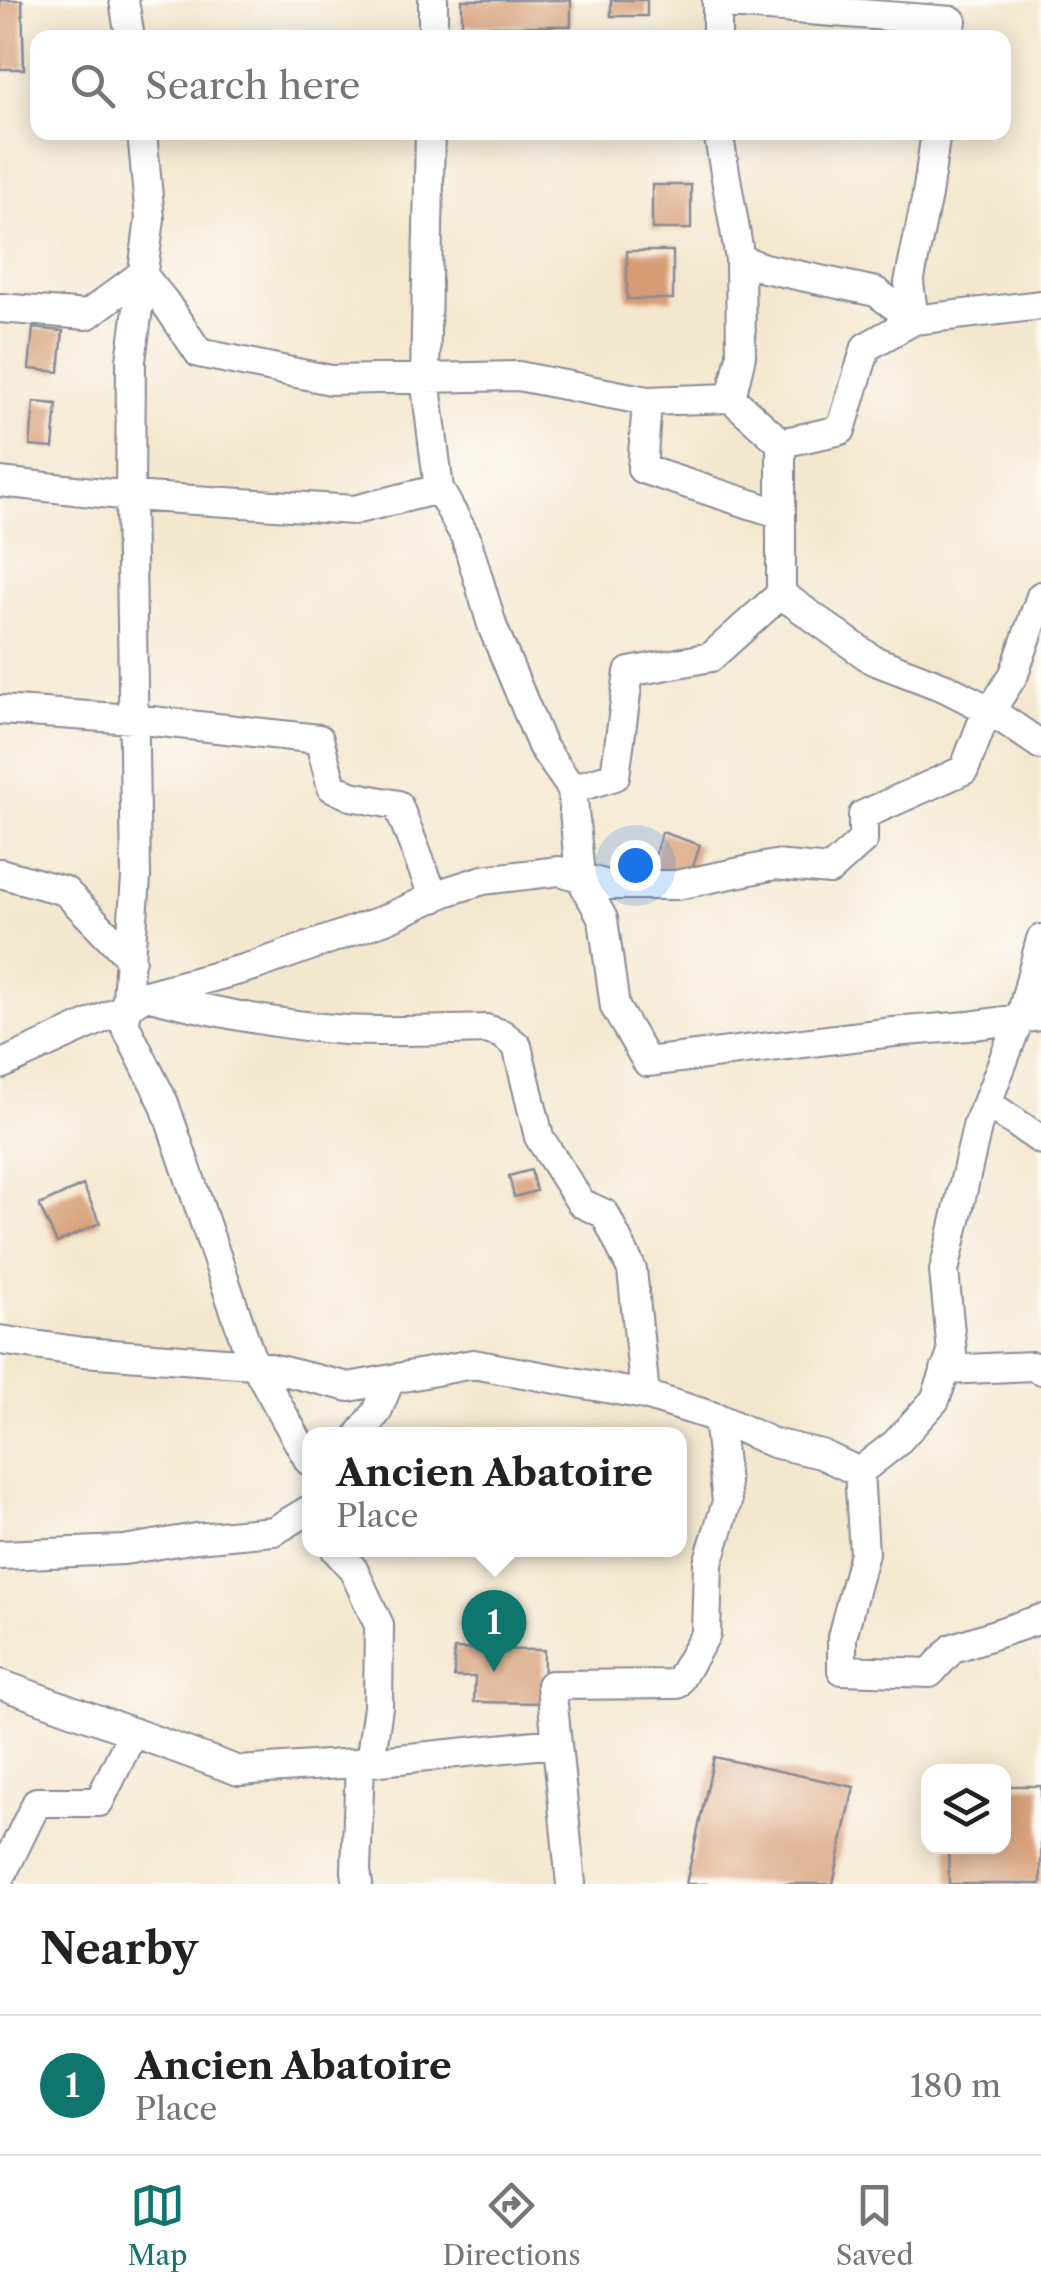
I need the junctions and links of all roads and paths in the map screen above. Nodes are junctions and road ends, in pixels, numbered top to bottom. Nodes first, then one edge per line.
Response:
1 (124, 0) edge
2 (434, 0) edge
3 (717, 2) edge
4 (129, 30) edge
5 (432, 30) edge
6 (718, 30) edge
7 (951, 30) edge
8 (143, 140) edge
9 (430, 140) edge
10 (719, 140) edge
11 (935, 140) edge
12 (740, 259) junction
13 (142, 274) junction
14 (1041, 305) edge
15 (0, 308) edge
16 (914, 320) junction
17 (425, 378) junction
18 (731, 398) junction
19 (647, 401) junction
20 (781, 444) junction
21 (0, 482) edge
22 (439, 489) junction
23 (130, 496) junction
24 (781, 514) junction
25 (781, 594) junction
26 (1041, 596) edge
27 (0, 710) edge
28 (991, 711) junction
29 (132, 719) junction
30 (1041, 745) edge
31 (572, 789) junction
32 (0, 873) edge
33 (580, 877) junction
34 (434, 898) junction
35 (1041, 939) edge
36 (131, 959) junction
37 (136, 1002) junction
38 (1030, 1017) edge
39 (0, 1065) edge
40 (987, 1104) junction
41 (1041, 1140) edge
42 (0, 1340) edge
43 (254, 1364) junction
44 (946, 1370) junction
45 (1041, 1370) edge
46 (390, 1380) junction
47 (644, 1395) junction
48 (718, 1418) junction
49 (365, 1427) edge
50 (302, 1450) edge
51 (859, 1472) junction
52 (302, 1514) edge
53 (0, 1555) edge
54 (342, 1557) edge
55 (1041, 1619) edge
56 (0, 1684) edge
57 (132, 1732) junction
58 (556, 1743) junction
59 (365, 1762) junction
60 (0, 1878) edge
61 (358, 1884) edge
62 (571, 1884) edge

1 - 4 street
2 - 5 street
3 - 6 street
3 - 7 street
8 - 13 street
9 - 17 street
10 - 12 street
11 - 16 street
12 - 16 street
12 - 18 street
13 - 15 street
13 - 17 street
13 - 23 street
14 - 16 street
16 - 20 street
17 - 19 street
17 - 22 street
18 - 19 street
18 - 20 street
19 - 24 street
20 - 24 street
21 - 23 street
22 - 23 street
22 - 31 street
23 - 29 street
24 - 25 street
25 - 28 street
25 - 31 street
26 - 28 street
27 - 29 street
28 - 30 street
28 - 33 street
29 - 34 street
29 - 36 street
31 - 33 street
32 - 36 street
33 - 34 street
33 - 38 street
34 - 37 street
35 - 38 street
36 - 37 street
37 - 39 street
37 - 43 street
37 - 47 street
38 - 40 street
40 - 41 street
40 - 44 street
42 - 43 street
43 - 46 street
43 - 50 street
44 - 45 street
44 - 51 street
46 - 47 street
46 - 49 street
47 - 48 street
48 - 51 street
48 - 58 street
51 - 55 street
52 - 53 street
54 - 59 street
56 - 57 street
57 - 59 street
57 - 60 street
58 - 59 street
58 - 62 street
59 - 61 street

